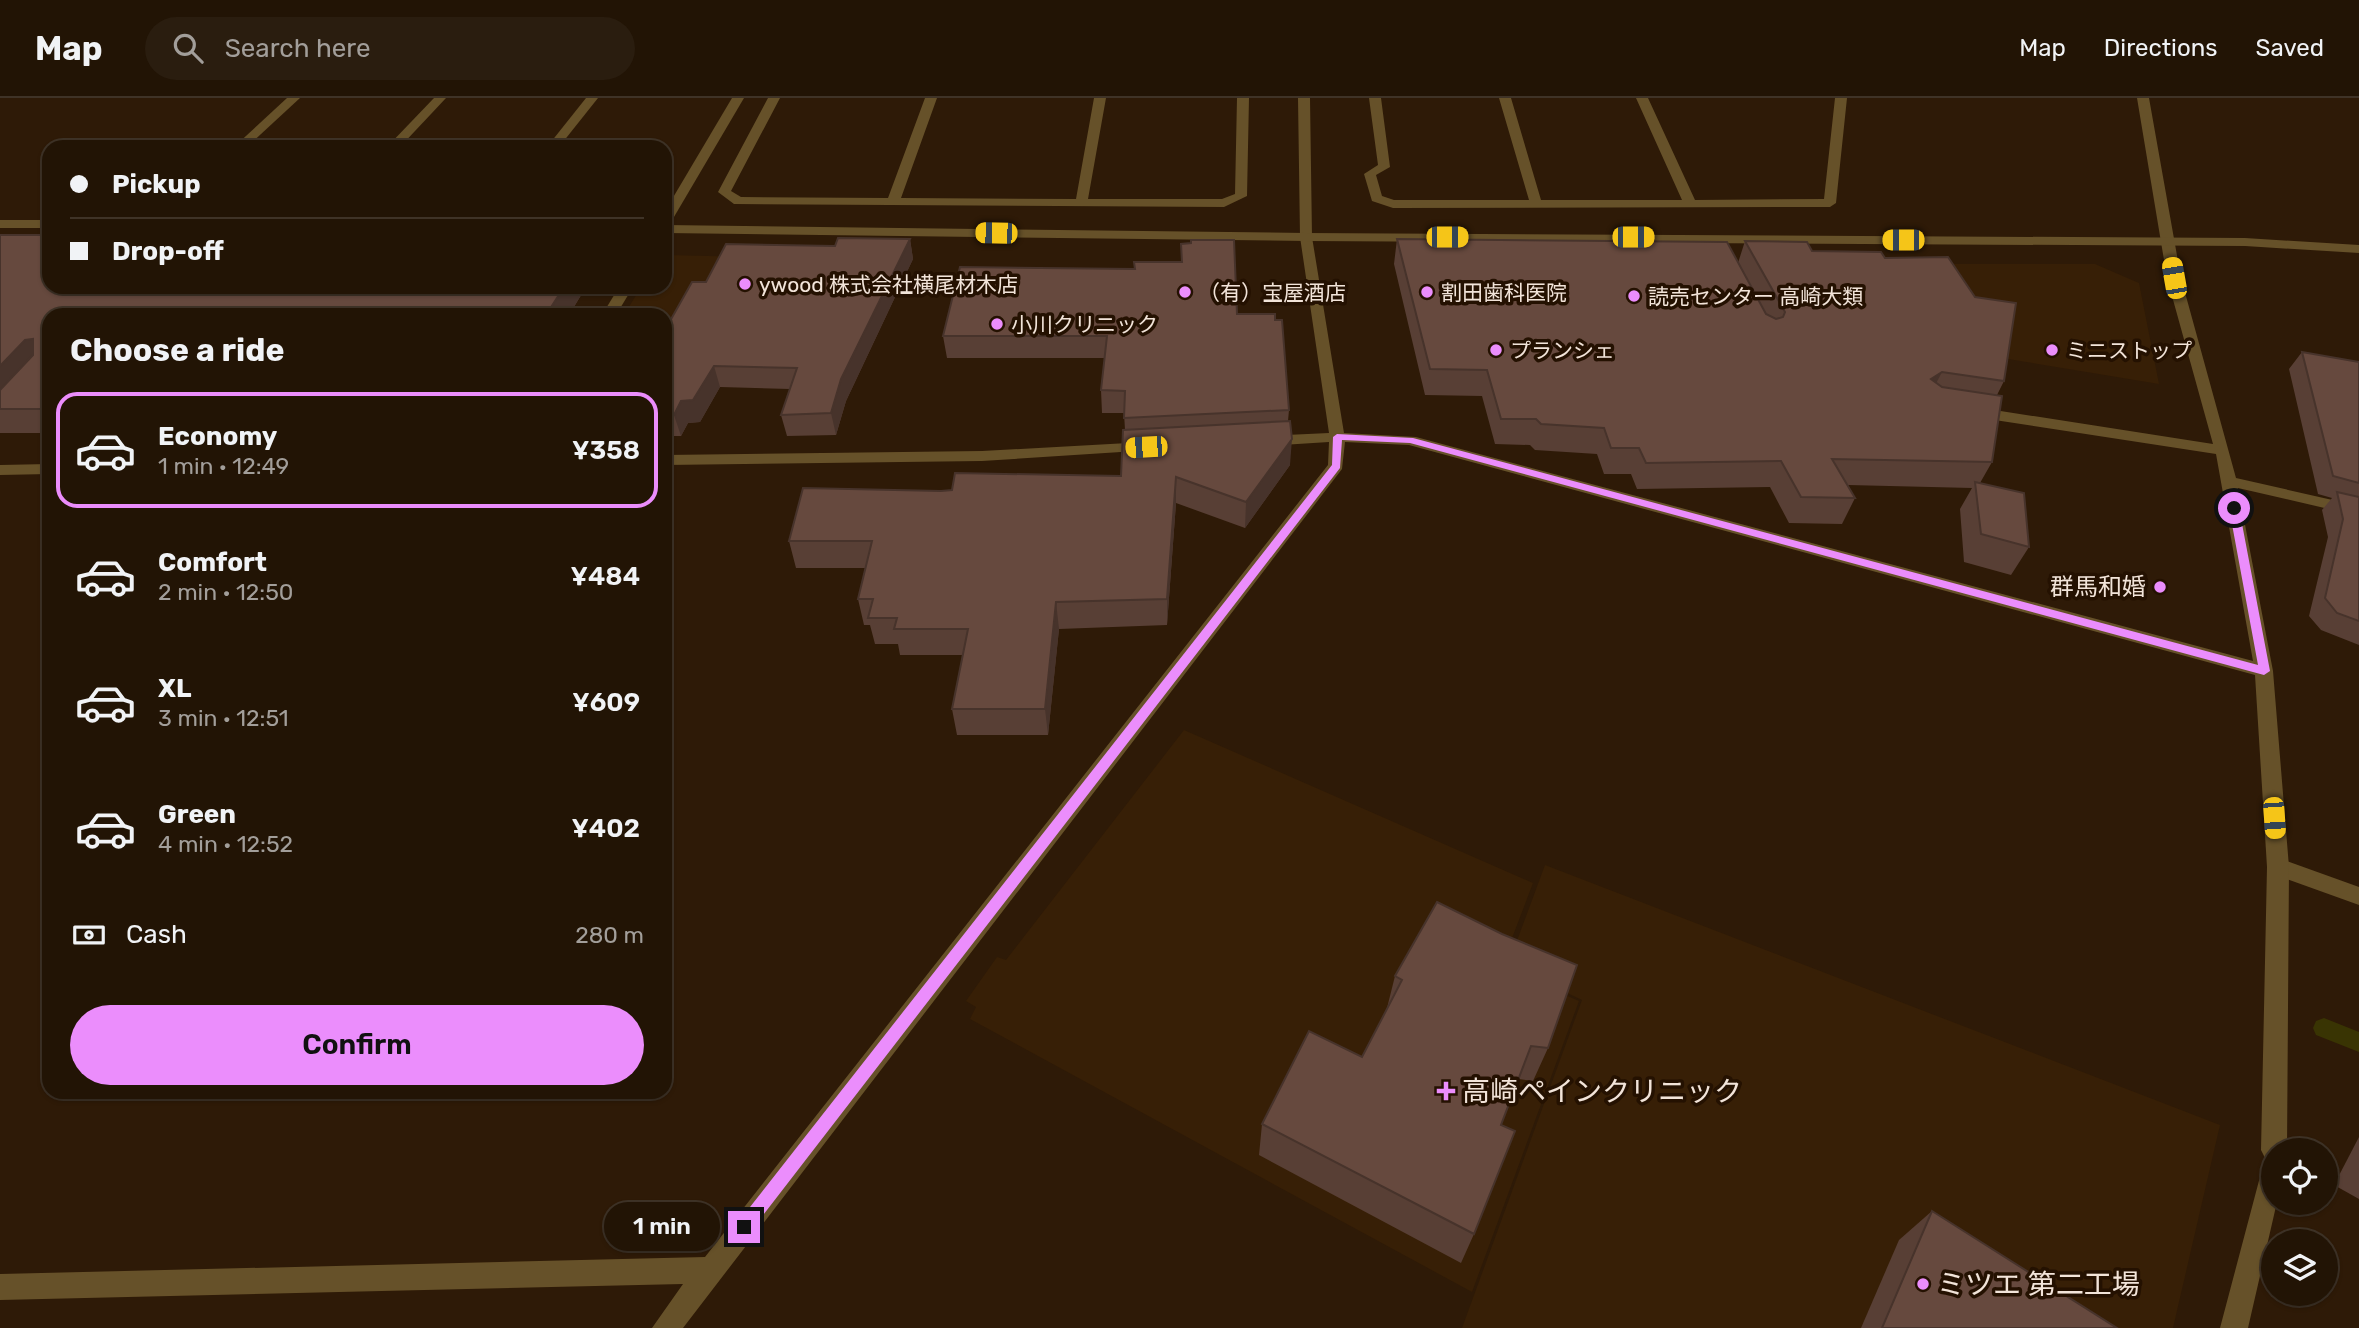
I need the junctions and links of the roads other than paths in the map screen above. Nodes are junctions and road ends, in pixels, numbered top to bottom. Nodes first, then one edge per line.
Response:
1 (295, 98) edge
2 (440, 98) edge
3 (592, 98) edge
4 (738, 98) edge
5 (774, 98) edge
6 (931, 98) edge
7 (1100, 98) edge
8 (1243, 98) edge
9 (1304, 98) edge
10 (1375, 98) edge
11 (1505, 98) edge
12 (1642, 98) edge
13 (1842, 98) edge
14 (2143, 98) edge
15 (248, 140) edge
16 (400, 140) edge
17 (559, 140) edge
18 (893, 202) junction
19 (1081, 203) junction
20 (1690, 203) junction
21 (1536, 204) junction
22 (672, 210) edge
23 (0, 224) edge
24 (42, 224) edge
25 (672, 229) edge
26 (1306, 237) junction
27 (1713, 238) junction
28 (2168, 242) junction
29 (2359, 249) edge
30 (1723, 260) edge
31 (1956, 409) edge
32 (1337, 437) junction
33 (1255, 441) edge
34 (1160, 447) edge
35 (2223, 450) junction
36 (672, 460) edge
37 (42, 469) edge
38 (8, 470) edge
39 (2229, 481) junction
40 (0, 486) edge
41 (2359, 510) edge
42 (2264, 671) junction
43 (2278, 867) junction
44 (2359, 896) edge
45 (2274, 1138) edge
46 (2261, 1215) edge
47 (710, 1270) junction
48 (0, 1287) edge
49 (666, 1328) edge
50 (2234, 1328) edge

1 - 15 street
2 - 16 street
3 - 17 street
4 - 22 street
5 - 18 street
6 - 18 street
7 - 19 street
8 - 19 street
9 - 26 street
10 - 21 street
11 - 21 street
12 - 20 street
13 - 20 street
14 - 28 street
18 - 19 street
20 - 21 street
23 - 24 street
25 - 26 street
26 - 27 street
26 - 32 street
27 - 28 street
27 - 30 street
28 - 29 street
28 - 35 street
31 - 35 street
32 - 33 street
32 - 42 street
32 - 47 street
34 - 36 street
35 - 39 street
37 - 38 street
38 - 40 street
39 - 41 street
39 - 42 street
42 - 43 street
43 - 44 street
43 - 45 street
46 - 50 street
47 - 48 street
47 - 49 street

